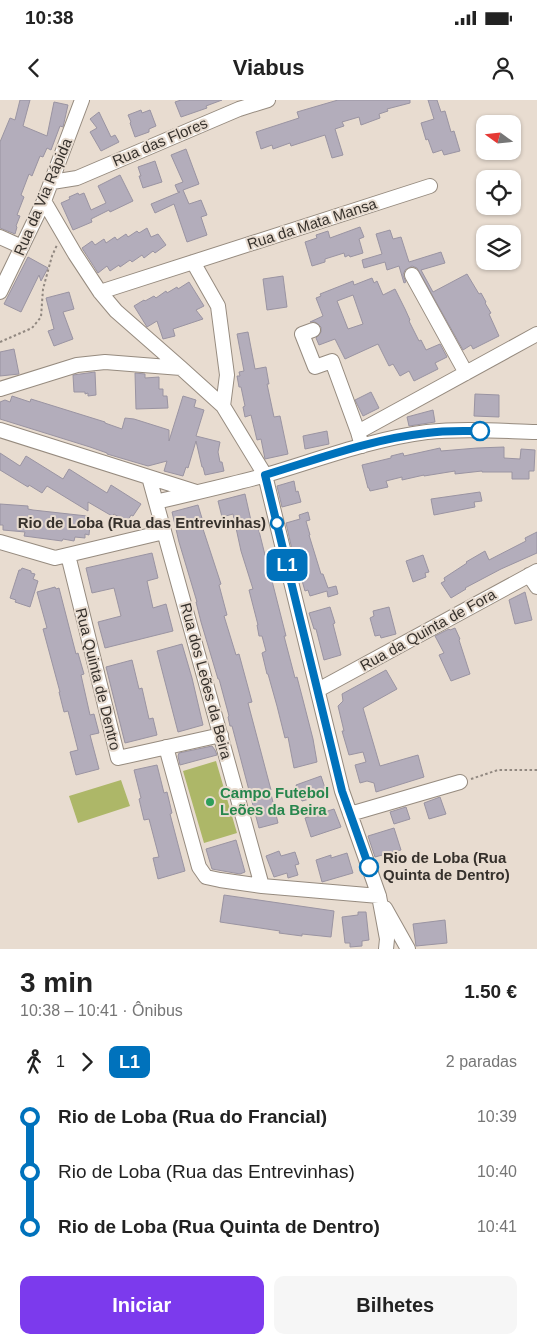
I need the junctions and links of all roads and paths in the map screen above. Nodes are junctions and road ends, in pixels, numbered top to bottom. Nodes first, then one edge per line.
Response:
1 (82, 100) edge
2 (268, 100) edge
3 (52, 182) junction
4 (430, 186) dead end
5 (44, 201) junction
6 (64, 236) junction
7 (0, 237) edge
8 (22, 247) junction
9 (193, 262) junction
10 (412, 275) dead end
11 (0, 292) edge
12 (100, 292) junction
13 (313, 330) dead end
14 (537, 334) edge
15 (0, 342) edge
16 (182, 368) junction
17 (466, 373) junction
18 (0, 389) edge
19 (223, 406) junction
20 (0, 430) edge
21 (537, 432) edge
22 (360, 439) junction
23 (265, 475) junction
24 (149, 477) junction
25 (196, 492) junction
26 (156, 502) junction
27 (164, 532) junction
28 (0, 542) edge
29 (68, 555) junction
30 (534, 578) edge
31 (318, 690) junction
32 (221, 735) junction
33 (166, 747) junction
34 (537, 770) edge
35 (460, 782) joint
36 (350, 814) junction
37 (262, 886) junction
38 (379, 896) junction
39 (386, 949) edge
40 (408, 949) edge

1 - 3 street, Rua da Via Rápida
2 - 3 street, Rua das Flores
3 - 5 street, Rua da Via Rápida
4 - 9 street, Rua da Mata Mansa
5 - 6 street
5 - 8 street, Rua da Via Rápida
6 - 12 street
6 - 15 path
7 - 8 street
8 - 11 street, Rua da Via Rápida
9 - 12 street, Rua da Mata Mansa
9 - 19 street
10 - 17 street
12 - 16 street
13 - 22 street
14 - 17 street
16 - 18 street
16 - 19 street
17 - 22 street
19 - 23 street
20 - 24 street
21 - 22 street
22 - 23 street
23 - 25 street
23 - 31 street
24 - 25 street
24 - 26 street, Rua dos Leões da Beira
25 - 26 street
26 - 27 street, Rua dos Leões da Beira
27 - 29 street
27 - 32 street, Rua dos Leões da Beira
28 - 29 street
29 - 33 street, Rua Quinta de Dentro
30 - 31 street, Rua da Quinta de Fora
31 - 36 street
32 - 33 street, Rua Quinta de Dentro
32 - 37 street, Rua dos Leões da Beira
33 - 37 street
34 - 35 path
35 - 36 street
36 - 38 street
37 - 38 street
38 - 39 street
38 - 40 street

